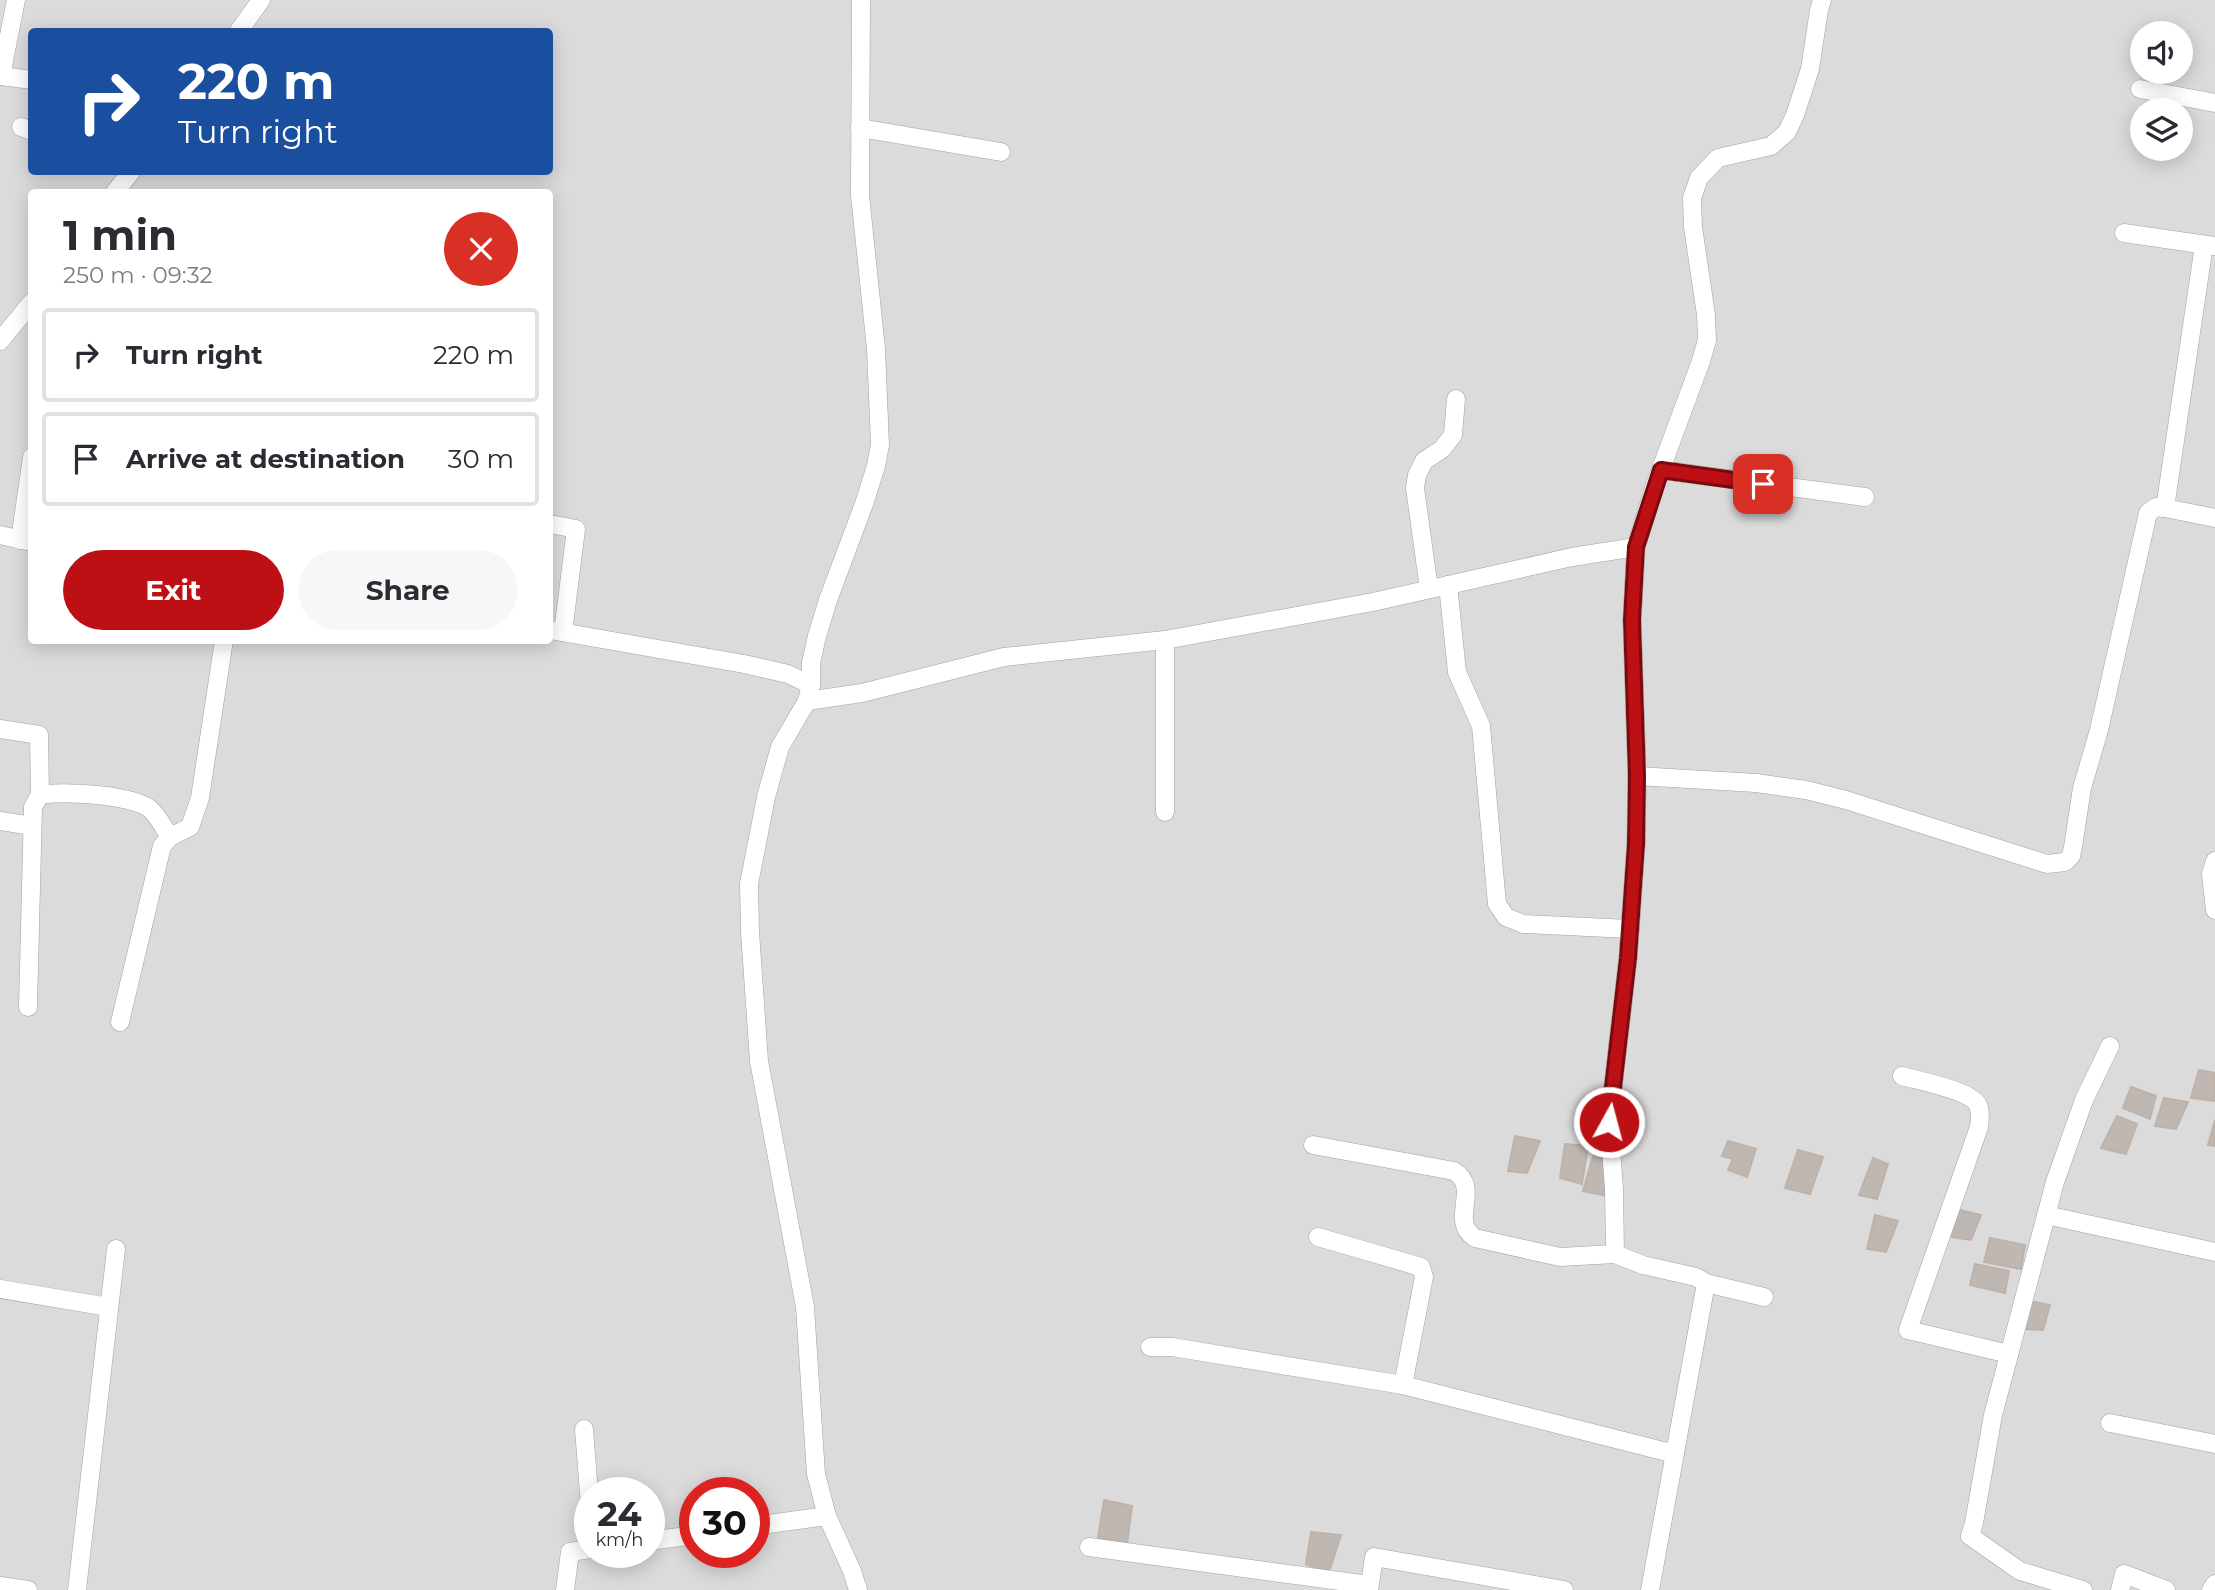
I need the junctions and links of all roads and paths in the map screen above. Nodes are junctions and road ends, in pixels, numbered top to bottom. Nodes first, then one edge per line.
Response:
1 (16, 0) edge
2 (261, 0) edge
3 (861, 0) edge
4 (1822, 0) edge
5 (241, 28) edge
6 (1, 76) edge
7 (28, 79) edge
8 (2140, 89) dead end
9 (2215, 103) edge
10 (860, 128) junction
11 (1001, 152) dead end
12 (129, 175) edge
13 (117, 189) edge
14 (2124, 233) dead end
15 (2209, 245) edge
16 (28, 307) edge
17 (0, 341) edge
18 (1456, 399) dead end
19 (1661, 470) junction
20 (1865, 497) dead end
21 (2165, 508) junction
22 (28, 513) edge
23 (2215, 517) edge
24 (553, 525) edge
25 (0, 535) edge
26 (26, 541) edge
27 (1636, 547) junction
28 (1448, 585) junction
29 (1429, 589) junction
30 (556, 631) edge
31 (1165, 640) junction
32 (222, 644) edge
33 (809, 693) junction
34 (0, 729) edge
35 (1637, 776) junction
36 (40, 795) junction
37 (1165, 813) dead end
38 (0, 821) edge
39 (32, 826) junction
40 (170, 837) junction
41 (2215, 860) edge
42 (2215, 910) edge
43 (1630, 929) junction
44 (28, 1007) dead end
45 (120, 1022) dead end
46 (2110, 1046) dead end
47 (1902, 1076) dead end
48 (1313, 1145) dead end
49 (2046, 1215) junction
50 (1318, 1237) dead end
51 (116, 1249) dead end
52 (2215, 1252) edge
53 (1615, 1254) junction
54 (1706, 1283) junction
55 (0, 1289) edge
56 (1764, 1297) dead end
57 (109, 1307) junction
58 (1150, 1347) dead end
59 (2009, 1354) junction
60 (1403, 1385) junction
61 (2110, 1423) dead end
62 (584, 1429) dead end
63 (2215, 1444) edge
64 (1675, 1454) junction
65 (588, 1477) edge
66 (827, 1516) junction
67 (770, 1524) edge
68 (1089, 1547) dead end
69 (574, 1551) edge
70 (2215, 1584) edge
71 (0, 1586) edge
72 (1369, 1588) edge
73 (27, 1590) edge
74 (77, 1590) edge
75 (565, 1590) edge
76 (858, 1590) edge
77 (1564, 1590) edge
78 (1650, 1590) edge
79 (2083, 1590) edge
80 (2120, 1590) edge
81 (2166, 1590) edge
82 (2211, 1590) edge

1 - 6 street
2 - 5 street
3 - 10 street
4 - 19 street
6 - 7 street
8 - 9 street
10 - 11 street
10 - 33 street
12 - 13 street
14 - 15 street
15 - 21 street
16 - 17 street
18 - 29 street
19 - 20 street
19 - 27 street
21 - 23 street
21 - 35 street
22 - 26 street
24 - 30 street
25 - 26 street
27 - 28 street
27 - 35 street
28 - 29 street
28 - 43 street
29 - 31 street
30 - 33 street
31 - 33 street
31 - 37 street
32 - 40 street
33 - 66 street
34 - 36 street
35 - 43 street
36 - 39 street
36 - 40 street
38 - 39 street
39 - 44 street
40 - 45 street
41 - 42 street
43 - 53 street
46 - 49 street
47 - 59 street
48 - 53 street
49 - 52 street
49 - 59 street
50 - 60 street
51 - 57 street
53 - 54 street
54 - 56 street
54 - 64 street
55 - 57 street
57 - 74 street
58 - 60 street
59 - 79 street
60 - 64 street
61 - 63 street
62 - 65 street
64 - 78 street
66 - 67 street
66 - 76 street
68 - 72 street
69 - 75 street
70 - 82 street
71 - 73 street
72 - 77 street
80 - 81 street

